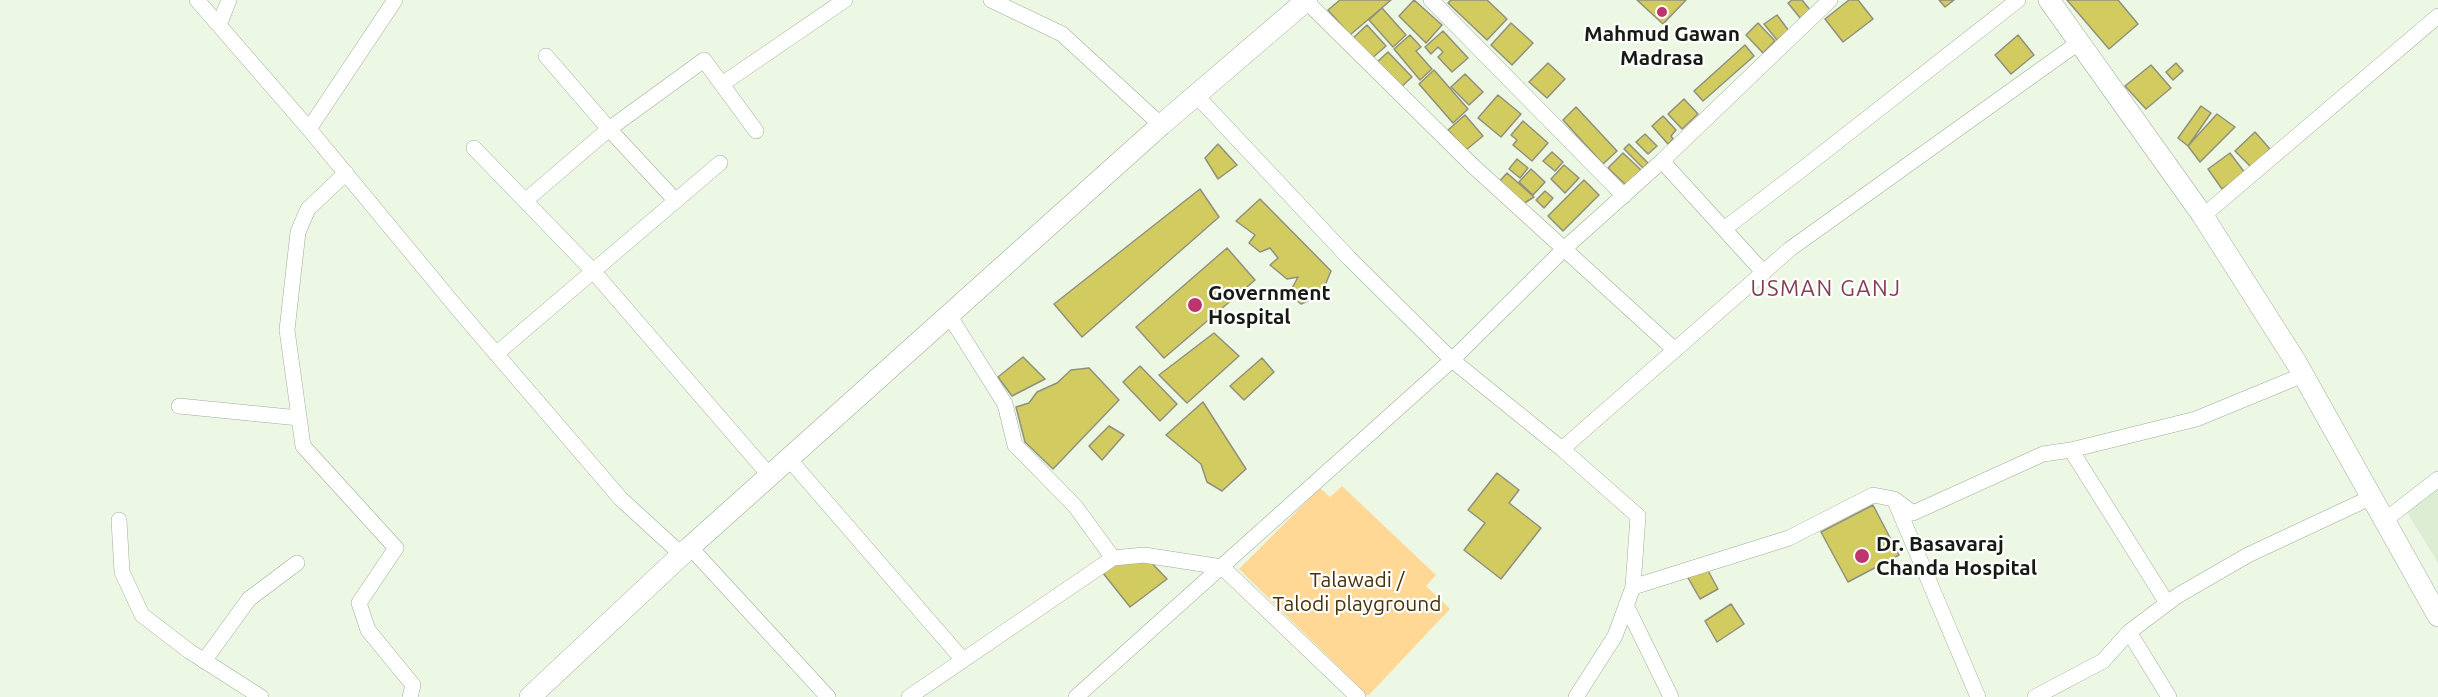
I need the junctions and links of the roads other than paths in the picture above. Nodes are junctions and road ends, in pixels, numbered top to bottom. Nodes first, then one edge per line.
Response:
1 (197, 0) edge
2 (229, 0) edge
3 (395, 0) edge
4 (845, 0) edge
5 (991, 0) edge
6 (1306, 0) edge
7 (1431, 0) edge
8 (1830, 0) edge
9 (2018, 0) edge
10 (2055, 2) edge
11 (2438, 16) edge
12 (219, 25) junction
13 (2078, 43) junction
14 (546, 56) dead end
15 (722, 84) junction
16 (1195, 94) junction
17 (1161, 125) junction
18 (309, 129) junction
19 (609, 129) junction
20 (756, 131) dead end
21 (474, 148) dead end
22 (1662, 161) junction
23 (720, 163) dead end
24 (346, 173) junction
25 (1624, 196) junction
26 (525, 201) junction
27 (676, 201) junction
28 (2203, 216) junction
29 (1724, 229) junction
30 (1565, 248) junction
31 (593, 271) junction
32 (1764, 273) junction
33 (949, 315) junction
34 (1675, 350) junction
35 (496, 354) junction
36 (1452, 360) junction
37 (2303, 375) junction
38 (179, 406) dead end
39 (299, 418) junction
40 (1563, 449) junction
41 (2071, 450) junction
42 (789, 459) junction
43 (770, 476) junction
44 (2438, 478) edge
45 (2372, 497) junction
46 (1894, 499) junction
47 (119, 520) dead end
48 (2385, 520) junction
49 (686, 551) junction
50 (1113, 558) junction
51 (297, 563) dead end
52 (1222, 567) junction
53 (1633, 587) junction
54 (2167, 603) junction
55 (1626, 605) junction
56 (2438, 616) edge
57 (2129, 632) junction
58 (963, 660) junction
59 (204, 661) junction
60 (261, 697) edge
61 (410, 697) edge
62 (530, 697) edge
63 (828, 697) edge
64 (909, 697) edge
65 (1076, 697) edge
66 (1358, 697) edge
67 (1576, 697) edge
68 (1671, 697) edge
69 (1978, 697) edge
70 (2035, 697) edge
71 (2169, 697) edge

1 - 12 street
2 - 12 street
3 - 18 street
4 - 15 street
5 - 17 street
6 - 16 street
6 - 30 street
7 - 25 street
8 - 22 street
9 - 29 street
10 - 13 street
11 - 28 street
12 - 18 street
13 - 28 street
13 - 32 street
14 - 19 street
15 - 19 street
15 - 20 street
16 - 17 street
16 - 36 street
17 - 33 street
18 - 24 street
19 - 26 street
19 - 27 street
21 - 26 street
22 - 25 street
22 - 29 street
23 - 27 street
24 - 35 street
24 - 39 street
25 - 30 street
26 - 31 street
27 - 31 street
28 - 37 street
29 - 32 street
30 - 34 street
30 - 36 street
31 - 35 street
31 - 43 street
32 - 34 street
33 - 42 street
33 - 50 street
34 - 40 street
35 - 49 street
36 - 40 street
36 - 52 street
37 - 41 street
37 - 45 street
38 - 39 street
39 - 61 street
40 - 53 street
41 - 46 street
41 - 54 street
42 - 43 street
42 - 58 street
43 - 49 street
44 - 48 street
45 - 48 street
45 - 54 street
46 - 53 street
46 - 69 street
47 - 59 street
48 - 56 street
49 - 62 street
49 - 63 street
50 - 52 street
50 - 58 street
51 - 59 street
52 - 65 street
52 - 66 street
53 - 55 street
54 - 57 street
55 - 67 street
55 - 68 street
57 - 70 street
57 - 71 street
58 - 64 street
59 - 60 street

